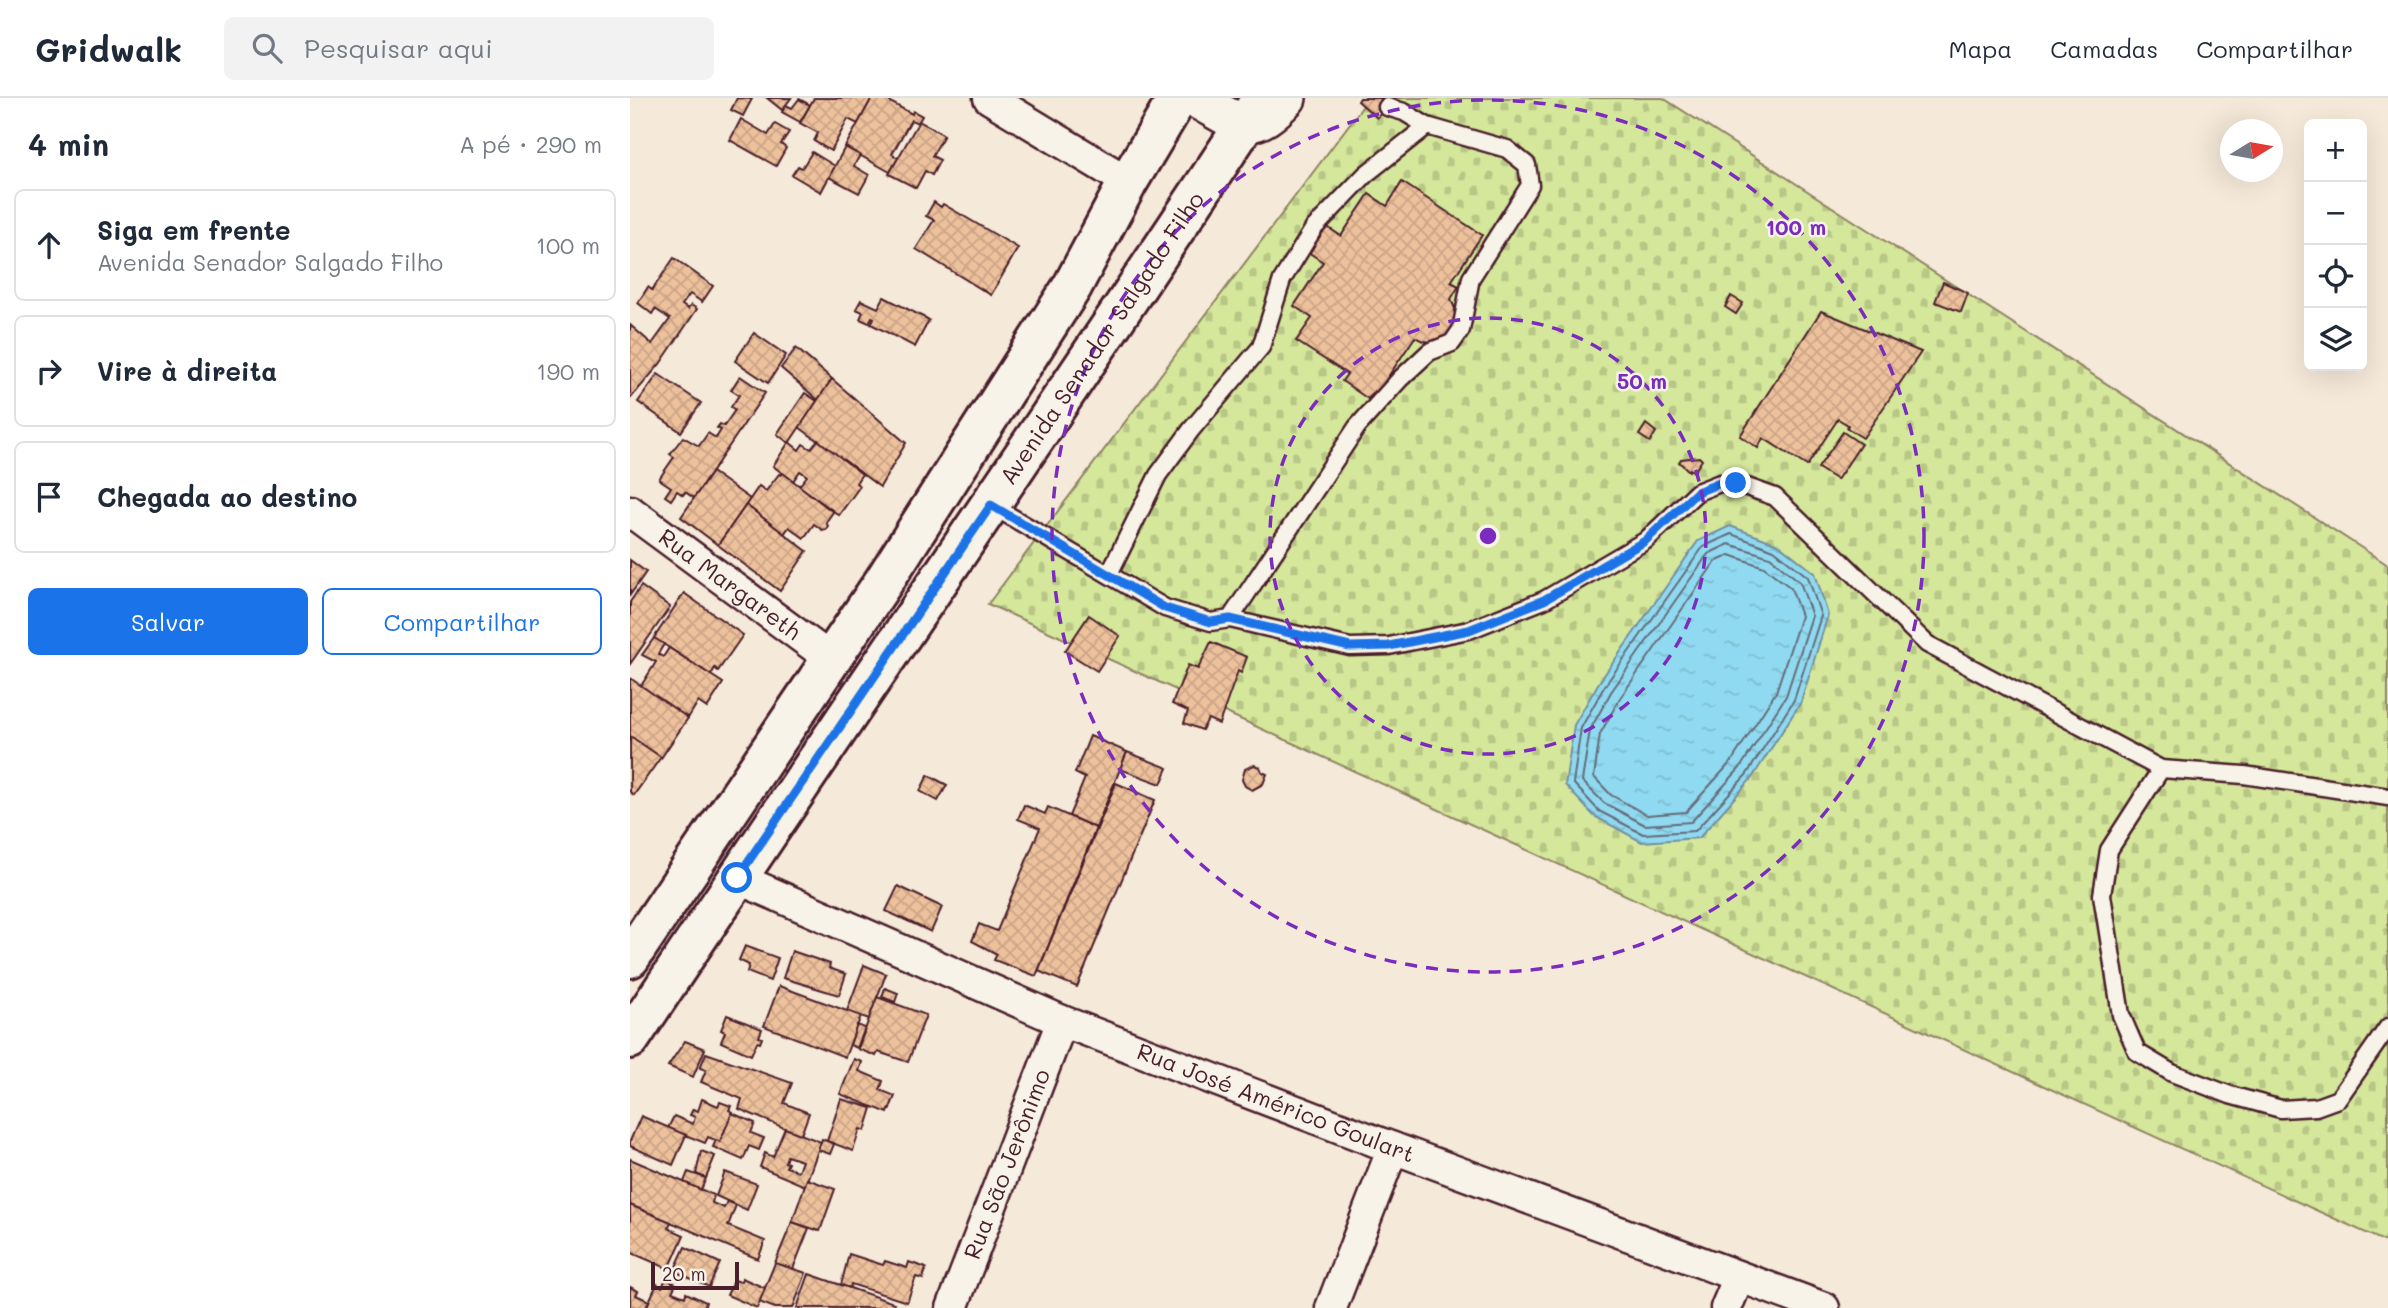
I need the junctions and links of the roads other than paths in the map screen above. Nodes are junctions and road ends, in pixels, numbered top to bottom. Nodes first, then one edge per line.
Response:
1 (989, 98) edge
2 (1178, 98) edge
3 (1194, 98) edge
4 (1287, 98) edge
5 (1395, 106) edge
6 (1253, 111) edge
7 (1427, 126) junction
8 (1128, 182) junction
9 (991, 505) junction
10 (630, 511) edge
11 (1109, 574) junction
12 (1230, 619) junction
13 (831, 659) junction
14 (2161, 769) junction
15 (2388, 797) edge
16 (737, 878) junction
17 (630, 958) edge
18 (1062, 1021) junction
19 (2388, 1027) edge
20 (630, 1040) edge
21 (1393, 1148) junction
22 (1739, 1277) junction
23 (952, 1308) edge
24 (1331, 1308) edge
25 (1726, 1308) edge
26 (1824, 1308) edge

1 - 8 street
2 - 8 main road
3 - 6 street
4 - 6 street
5 - 7 lane
6 - 9 main road, Avenida Senador Salgado Filho
7 - 11 lane
7 - 12 lane
8 - 13 main road
9 - 11 lane
9 - 16 main road, Avenida Senador Salgado Filho
10 - 13 street, Rua Margareth
11 - 12 lane
12 - 14 lane
13 - 17 main road
14 - 15 lane
14 - 19 lane
16 - 18 street, Rua José Américo Goulart
16 - 20 main road, Avenida Senador Salgado Filho
18 - 21 street, Rua José Américo Goulart
18 - 23 street, Rua São Jerônimo
21 - 22 street, Rua José Américo Goulart
21 - 24 street
22 - 25 street
22 - 26 street, Rua José Américo Goulart

